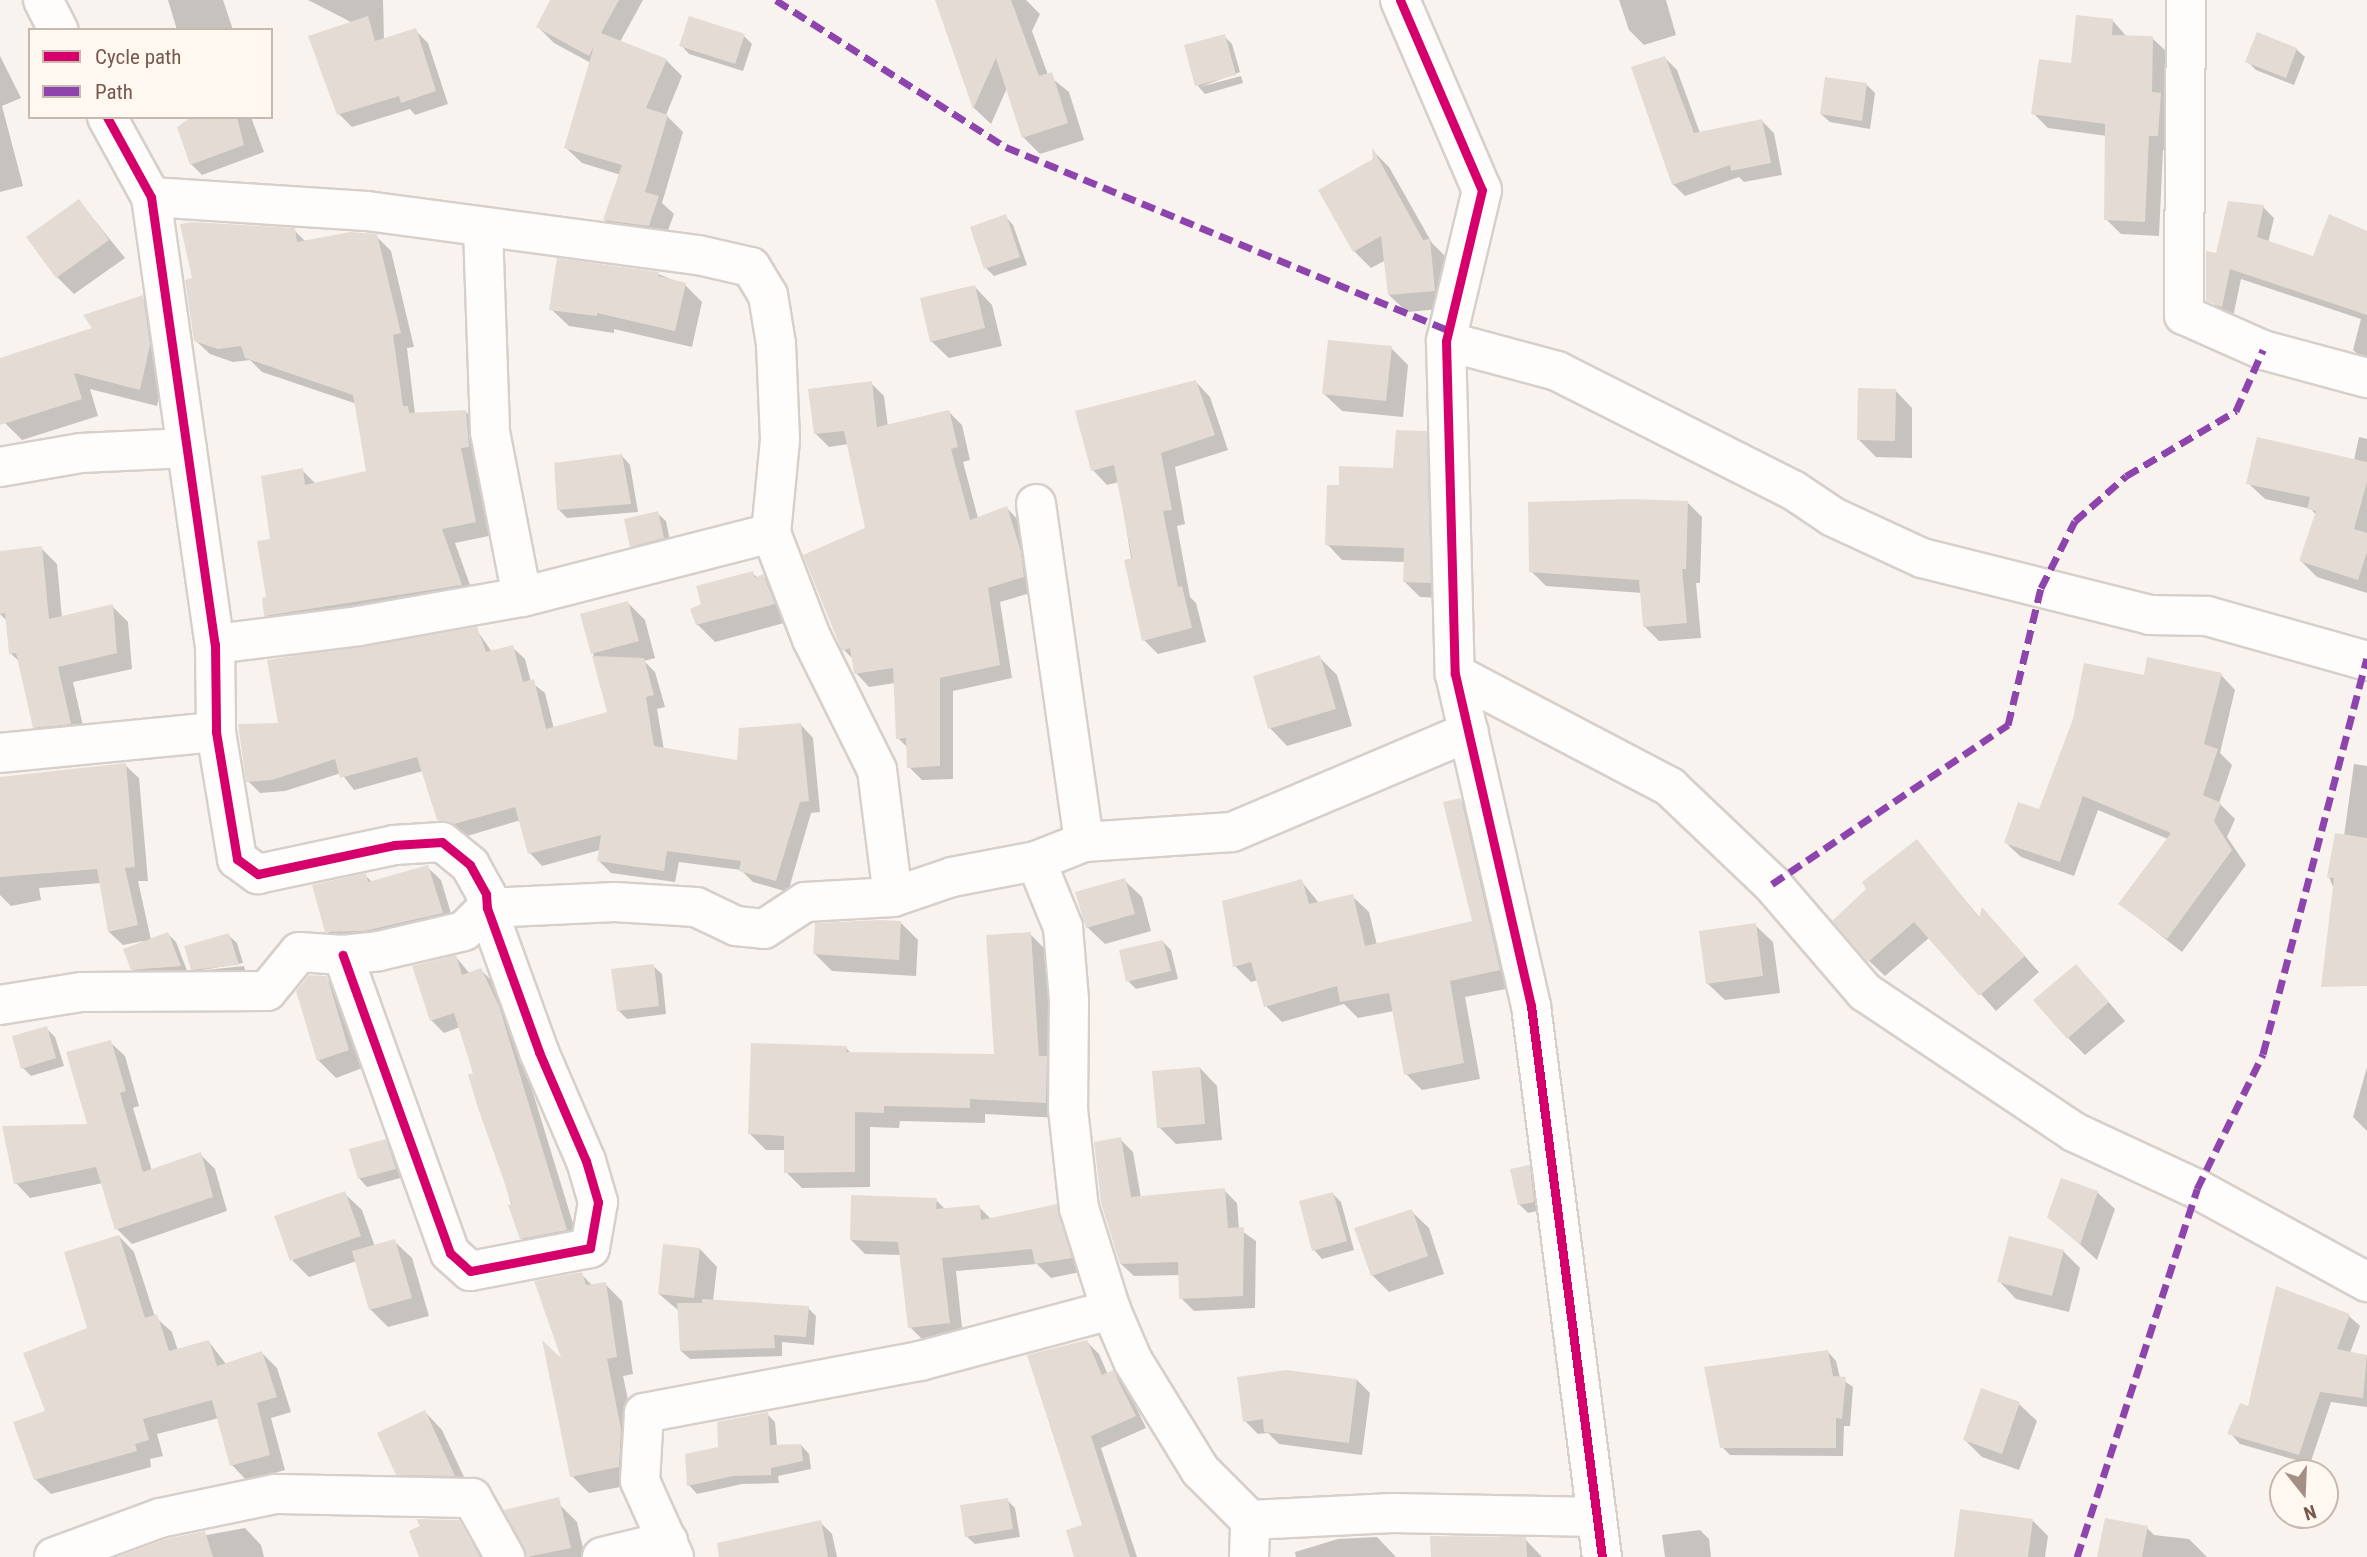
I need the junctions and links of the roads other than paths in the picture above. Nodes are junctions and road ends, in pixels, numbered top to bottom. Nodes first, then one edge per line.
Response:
1 (43, 0) edge
2 (1400, 0) edge
3 (2186, 0) edge
4 (57, 28) edge
5 (108, 119) edge
6 (151, 197) junction
7 (482, 229) junction
8 (1446, 341) junction
9 (2367, 378) edge
10 (187, 448) junction
11 (0, 467) edge
12 (1036, 505) dead end
13 (771, 533) junction
14 (522, 597) junction
15 (215, 644) junction
16 (2367, 661) edge
17 (1455, 674) junction
18 (216, 732) junction
19 (1469, 732) junction
20 (0, 753) edge
21 (1084, 842) junction
22 (1035, 861) junction
23 (893, 897) junction
24 (487, 908) junction
25 (343, 955) junction
26 (0, 1005) edge
27 (2367, 1282) edge
28 (1111, 1310) junction
29 (1597, 1517) junction
30 (1250, 1539) edge
31 (671, 1549) edge
32 (54, 1557) edge
33 (505, 1557) edge
34 (602, 1557) edge
35 (1602, 1557) edge

1 - 4 street
2 - 8 street
3 - 9 street
5 - 6 street
6 - 7 street
6 - 10 street
7 - 13 street
7 - 14 street
8 - 16 street
8 - 17 street
10 - 11 street
10 - 15 street
12 - 21 street
13 - 14 street
13 - 23 street
14 - 15 street
15 - 18 street
17 - 19 street
17 - 27 street
18 - 20 street
18 - 24 street
19 - 21 street
19 - 29 street
21 - 22 street
22 - 23 street
22 - 28 street
23 - 24 street
24 - 25 street
24 - 25 street
25 - 26 street
28 - 30 street
28 - 31 street
29 - 30 street
29 - 35 street
31 - 34 street
32 - 33 street

